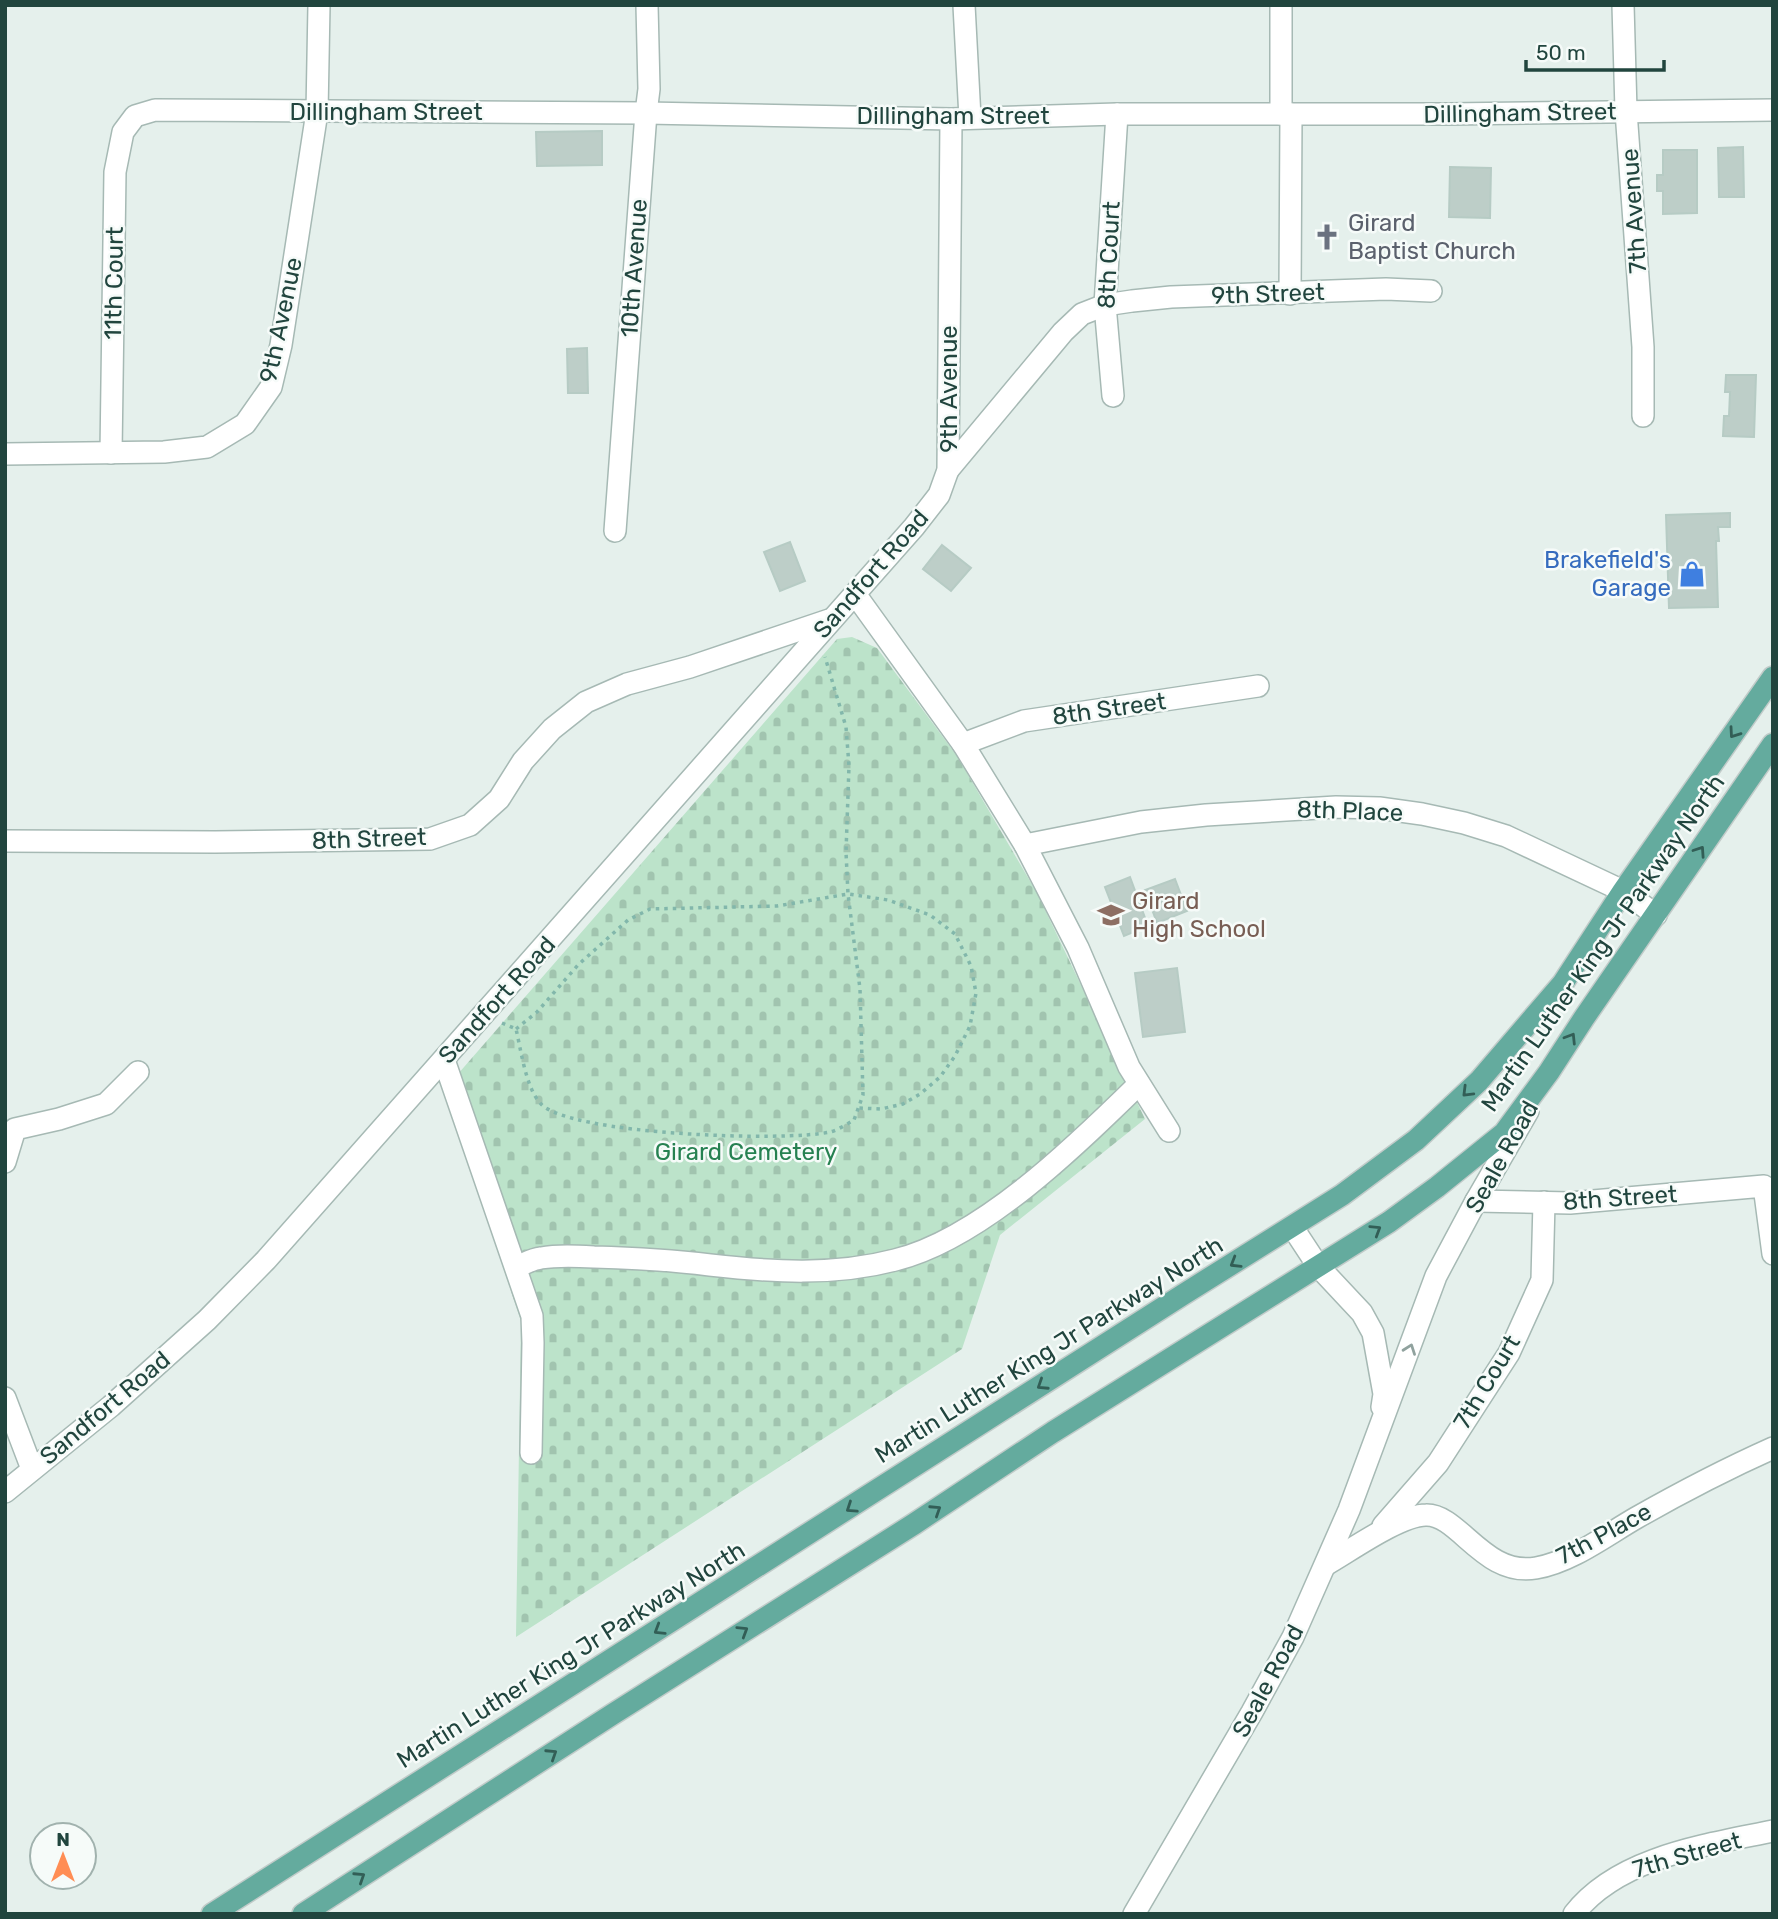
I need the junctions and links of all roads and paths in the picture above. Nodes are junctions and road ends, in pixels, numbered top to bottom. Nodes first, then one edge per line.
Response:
1 (319, 5) edge
2 (647, 5) edge
3 (964, 5) edge
4 (1282, 5) edge
5 (1623, 5) edge
6 (1773, 110) edge
7 (1626, 111) junction
8 (317, 112) junction
9 (646, 113) junction
10 (1117, 114) junction
11 (1286, 114) junction
12 (135, 116) joint
13 (960, 118) junction
14 (1431, 291) dead end
15 (1290, 294) junction
16 (1105, 305) junction
17 (1112, 397) dead end
18 (1643, 416) dead end
19 (111, 453) junction
20 (5, 454) edge
21 (948, 470) junction
22 (615, 531) dead end
23 (855, 594) junction
24 (824, 628) junction
25 (1772, 680) edge
26 (1258, 687) dead end
27 (962, 744) junction
28 (1773, 744) edge
29 (5, 841) edge
30 (1025, 845) junction
31 (1623, 891) junction
32 (848, 894) junction
33 (1656, 915) junction
34 (484, 1016) junction
35 (516, 1028) junction
36 (443, 1060) junction
37 (138, 1072) dead end
38 (1549, 1072) junction
39 (1139, 1084) junction
40 (858, 1108) junction
41 (1169, 1131) dead end
42 (5, 1161) edge
43 (1476, 1200) junction
44 (1544, 1202) junction
45 (1293, 1228) junction
46 (1773, 1254) edge
47 (1318, 1266) junction
48 (516, 1267) junction
49 (5, 1398) edge
50 (1378, 1437) junction
51 (1773, 1448) edge
52 (531, 1453) dead end
53 (32, 1469) junction
54 (5, 1492) edge
55 (1373, 1538) junction
56 (1326, 1564) junction
57 (1773, 1831) edge
58 (212, 1914) edge
59 (303, 1914) edge
60 (1135, 1914) edge
61 (1574, 1914) edge

1 - 8 street, 9th Avenue
2 - 9 street, 10th Avenue
3 - 13 street, 9th Avenue
4 - 11 street
5 - 7 street, 7th Avenue
6 - 7 street, Dillingham Street
7 - 11 street, Dillingham Street
7 - 18 street, 7th Avenue
8 - 9 street, Dillingham Street
8 - 12 street, Dillingham Street
8 - 19 street, 9th Avenue
9 - 13 street, Dillingham Street
9 - 22 street, 10th Avenue
10 - 11 street, Dillingham Street
10 - 13 street, Dillingham Street
10 - 16 street, 8th Court
11 - 15 street
12 - 19 street, 11th Court
13 - 21 street, 9th Avenue
14 - 15 street, 9th Street
15 - 16 street, 9th Street
16 - 17 street, 8th Court
16 - 21 street, 9th Avenue
19 - 20 street
21 - 23 street, Sandfort Road
23 - 24 street, Sandfort Road
23 - 27 street
24 - 29 street, 8th Street
24 - 32 path
24 - 34 street, Sandfort Road
25 -> 31 main road, Martin Luther King Jr Parkway North
26 - 27 street, 8th Street
27 - 30 street
33 -> 28 main road, Martin Luther King Jr Parkway North
30 - 31 street, 8th Place
30 - 39 street
31 - 33 street, 8th Place
31 -> 45 main road, Martin Luther King Jr Parkway North
32 - 35 path
32 - 40 path
32 - 40 path
38 -> 33 main road, Martin Luther King Jr Parkway North
34 - 35 path
34 - 36 street, Sandfort Road
35 - 40 path
36 - 48 street
36 - 53 street, Sandfort Road
37 - 42 street
38 - 43 street, Seale Road
47 -> 38 main road, Martin Luther King Jr Parkway North
39 - 41 street
39 - 48 street
43 - 44 street, 8th Street
50 -> 43 street, Seale Road
44 - 46 street, 8th Street
44 - 55 street, 7th Court
45 - 47 street, Seale Road
45 -> 58 main road, Martin Luther King Jr Parkway North
47 - 50 street, Seale Road
59 -> 47 main road, Martin Luther King Jr Parkway North
48 - 52 street
49 - 53 street
50 - 56 street, Seale Road
51 - 55 street, 7th Place
53 - 54 street, Sandfort Road
55 - 56 street, 7th Place
56 - 60 street, Seale Road
57 - 61 street, 7th Street

